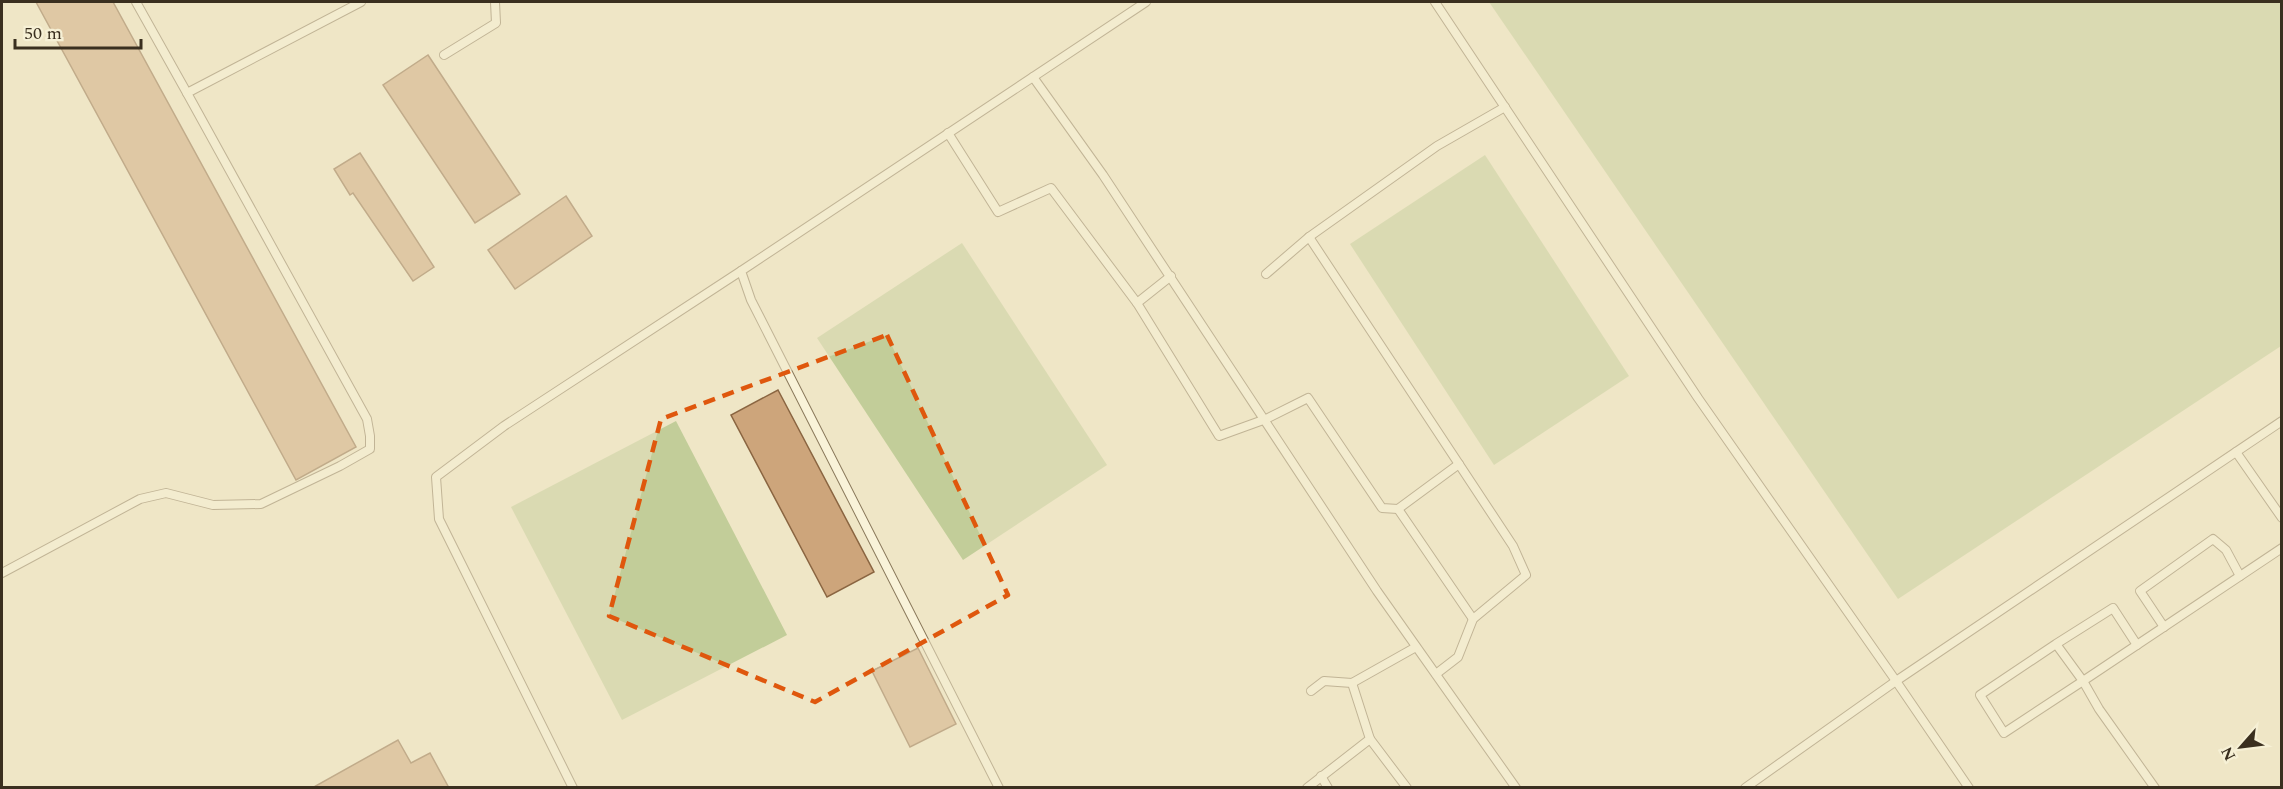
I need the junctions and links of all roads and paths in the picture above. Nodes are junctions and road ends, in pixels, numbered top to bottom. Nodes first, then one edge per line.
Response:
1 (136, 2) edge
2 (362, 2) edge
3 (495, 2) edge
4 (1146, 2) edge
5 (1435, 2) edge
6 (444, 55) dead end
7 (1033, 77) junction
8 (188, 93) junction
9 (1505, 107) junction
10 (948, 133) junction
11 (1309, 237) junction
12 (741, 271) junction
13 (1266, 274) dead end
14 (1171, 276) junction
15 (1137, 303) junction
16 (1266, 419) junction
17 (2282, 421) edge
18 (2235, 452) junction
19 (1459, 464) junction
20 (1398, 509) junction
21 (2282, 518) edge
22 (2282, 548) edge
23 (2, 573) edge
24 (2240, 576) junction
25 (1473, 619) junction
26 (2164, 627) junction
27 (2056, 644) junction
28 (2137, 645) junction
29 (1416, 647) junction
30 (1436, 674) junction
31 (1896, 681) junction
32 (2083, 681) junction
33 (1352, 683) junction
34 (1311, 691) dead end
35 (1370, 739) junction
36 (1321, 776) junction
37 (573, 788) edge
38 (999, 788) edge
39 (1307, 788) edge
40 (1329, 788) edge
41 (1407, 788) edge
42 (1516, 788) edge
43 (1745, 788) edge
44 (1969, 788) edge
45 (2155, 788) edge

1 - 8 lane
2 - 8 lane
3 - 6 lane
4 - 7 lane
5 - 9 lane
7 - 10 lane
7 - 14 lane
8 - 23 lane
9 - 11 lane
9 - 31 lane
10 - 12 lane
10 - 15 lane
11 - 13 lane
11 - 19 lane
12 - 37 lane
12 - 38 lane
14 - 15 lane
14 - 16 lane
15 - 16 lane
16 - 20 lane
16 - 29 lane
17 - 18 lane
18 - 21 lane
18 - 31 lane
19 - 20 lane
19 - 25 lane
20 - 25 lane
22 - 24 lane
24 - 26 lane
24 - 26 lane
25 - 30 lane
26 - 28 lane
27 - 28 lane
27 - 32 lane
27 - 32 lane
28 - 32 lane
29 - 30 lane
29 - 33 lane
30 - 42 lane
31 - 43 lane
31 - 44 lane
32 - 45 lane
33 - 34 lane
33 - 35 lane
35 - 36 lane
35 - 41 lane
36 - 39 lane
36 - 40 lane

